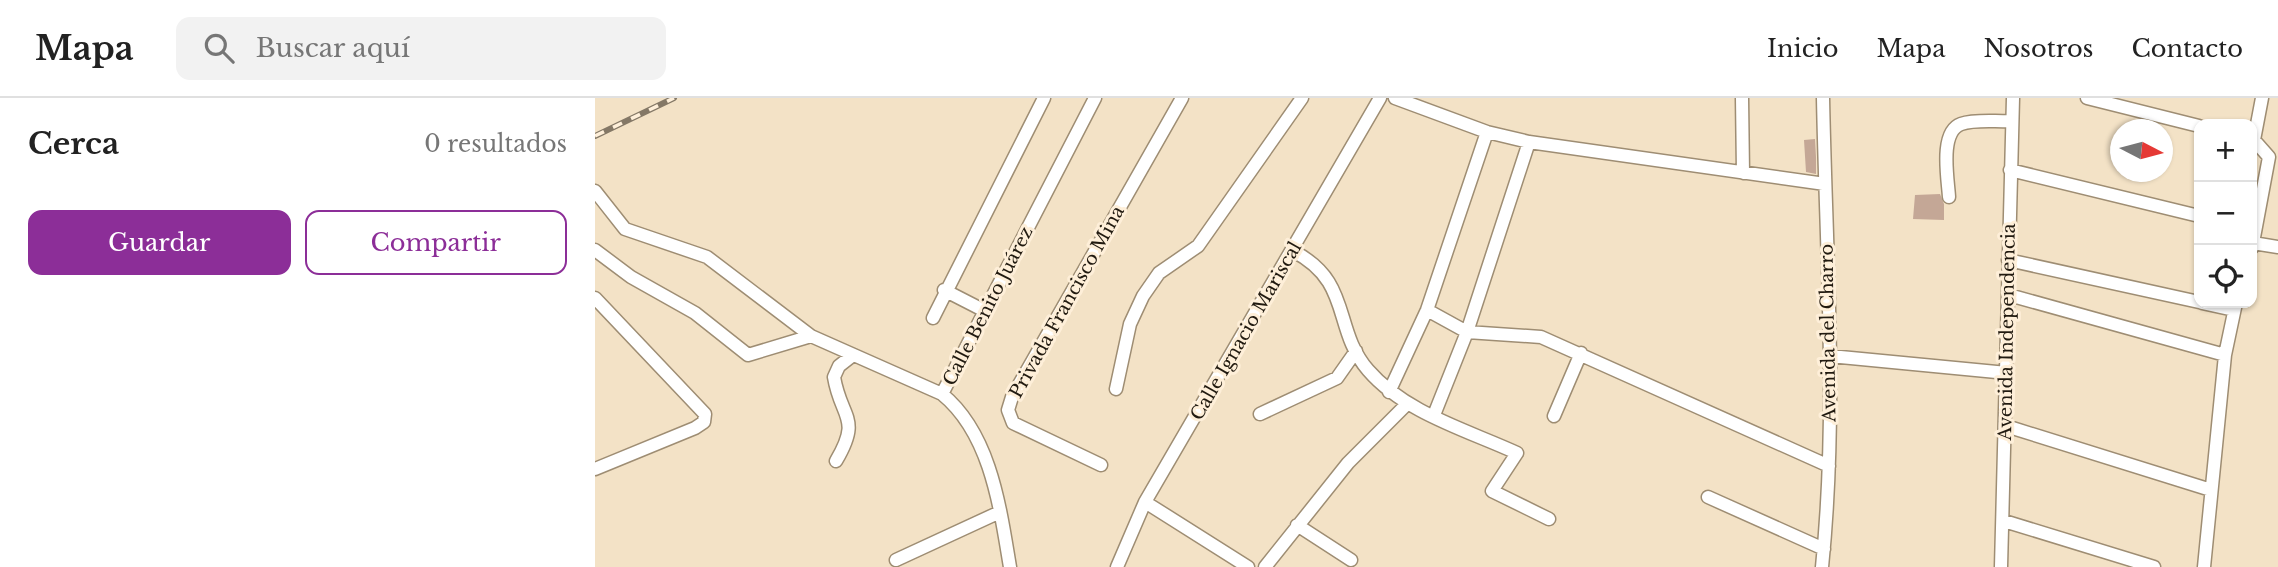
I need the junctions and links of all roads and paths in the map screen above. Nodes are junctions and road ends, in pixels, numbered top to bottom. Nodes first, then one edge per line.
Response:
1 (1044, 98) edge
2 (1095, 98) edge
3 (1182, 98) edge
4 (1302, 98) edge
5 (1380, 98) edge
6 (1395, 98) edge
7 (1742, 98) edge
8 (1823, 98) edge
9 (2013, 98) edge
10 (2087, 98) edge
11 (2262, 98) edge
12 (2011, 121) junction
13 (2257, 121) edge
14 (2194, 125) edge
15 (1487, 132) junction
16 (1529, 142) junction
17 (2257, 143) edge
18 (2274, 158) edge
19 (2010, 170) junction
20 (1743, 173) junction
21 (1825, 184) junction
22 (595, 191) edge
23 (1949, 197) dead end
24 (2194, 215) edge
25 (2257, 215) edge
26 (2257, 246) edge
27 (2278, 247) edge
28 (595, 250) edge
29 (1293, 251) junction
30 (2008, 260) junction
31 (944, 290) junction
32 (2009, 295) junction
33 (595, 298) edge
34 (2194, 301) edge
35 (2235, 308) edge
36 (1427, 310) junction
37 (985, 311) junction
38 (933, 318) dead end
39 (1467, 331) junction
40 (811, 336) junction
41 (1356, 351) junction
42 (1581, 353) junction
43 (853, 355) junction
44 (2225, 355) junction
45 (1830, 356) junction
46 (2007, 373) junction
47 (1117, 389) dead end
48 (1389, 392) junction
49 (942, 394) junction
50 (1407, 404) junction
51 (1260, 414) dead end
52 (1434, 415) junction
53 (1554, 416) dead end
54 (2006, 426) junction
55 (836, 461) dead end
56 (1101, 465) dead end
57 (1829, 466) junction
58 (595, 469) edge
59 (2211, 490) junction
60 (1708, 497) dead end
61 (1145, 502) junction
62 (1000, 512) junction
63 (1549, 519) dead end
64 (2004, 521) junction
65 (1297, 525) junction
66 (1824, 550) junction
67 (895, 560) dead end
68 (1351, 560) dead end
69 (1010, 567) edge
70 (1117, 567) edge
71 (1248, 567) edge
72 (1265, 567) edge
73 (1822, 567) edge
74 (2001, 567) edge
75 (2154, 567) edge
76 (2204, 567) edge

1 - 31 street
2 - 37 street, Calle Benito Juárez
3 - 56 street, Privada Francisco Mina
4 - 47 street
5 - 29 street, Calle Ignacio Mariscal
6 - 15 street
7 - 20 street
8 - 21 street, Avenida del Charro
9 - 12 street, Avenida Independencia
10 - 14 street
11 - 13 street
12 - 19 street, Avenida Independencia
12 - 23 street
15 - 16 street
15 - 36 street
16 - 20 street
16 - 39 street
17 - 18 street
18 - 25 street
19 - 24 street
19 - 30 street, Avenida Independencia
20 - 21 street
21 - 45 street, Avenida del Charro
22 - 40 street
26 - 27 street
28 - 40 street
29 - 41 street
29 - 61 street, Calle Ignacio Mariscal
30 - 32 street, Avenida Independencia
30 - 34 street
31 - 37 street
31 - 38 street
32 - 44 street
32 - 46 street, Avenida Independencia
33 - 58 street
35 - 44 street
36 - 39 street
36 - 48 street
37 - 49 street, Calle Benito Juárez
39 - 42 street
39 - 52 street
40 - 43 street
41 - 48 street
41 - 51 street
42 - 53 street
42 - 57 street
43 - 49 street
43 - 55 street
44 - 59 street
45 - 46 street
45 - 57 street, Avenida del Charro
46 - 54 street, Avenida Independencia
48 - 50 street
49 - 62 street, Calle Benito Juárez
50 - 52 street
50 - 65 street
52 - 63 street
54 - 59 street
54 - 64 street, Avenida Independencia
57 - 66 street, Avenida del Charro
59 - 76 street
60 - 66 street
61 - 70 street, Calle Ignacio Mariscal
61 - 71 street
62 - 67 street
62 - 69 street, Calle Benito Juárez
64 - 74 street, Avenida Independencia
64 - 75 street
65 - 68 street
65 - 72 street
66 - 73 street, Avenida del Charro

